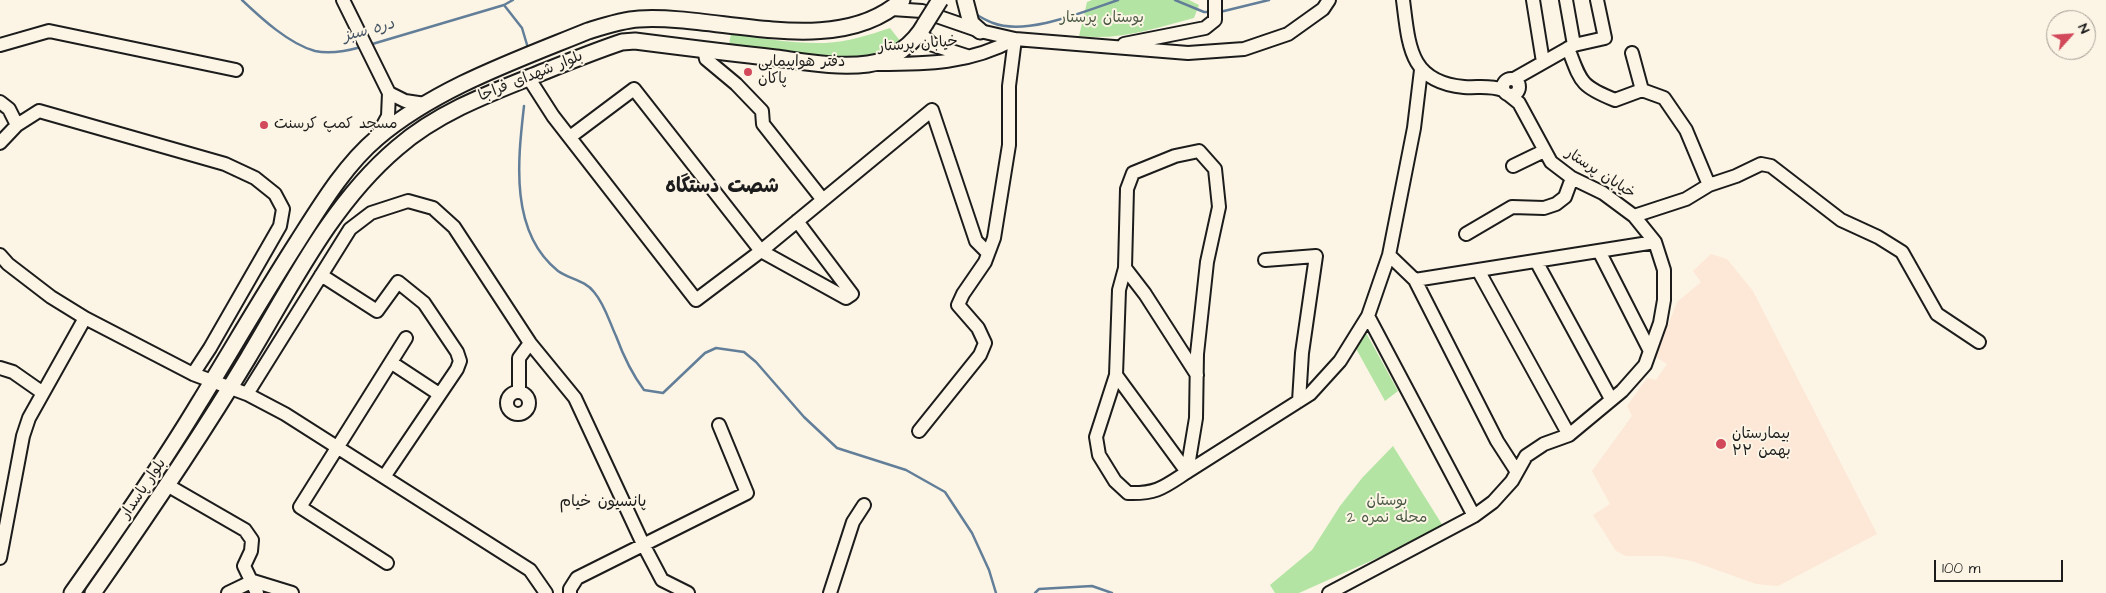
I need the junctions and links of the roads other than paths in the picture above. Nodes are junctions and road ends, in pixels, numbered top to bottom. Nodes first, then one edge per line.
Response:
1 (343, 0) edge
2 (930, 0) edge
3 (940, 0) edge
4 (965, 0) edge
5 (1329, 0) edge
6 (1403, 0) edge
7 (1533, 0) edge
8 (1566, 0) edge
9 (1597, 0) edge
10 (1215, 3) edge
11 (897, 5) edge
12 (930, 22) junction
13 (980, 31) junction
14 (1015, 39) junction
15 (0, 45) edge
16 (1117, 46) junction
17 (1571, 47) junction
18 (704, 50) junction
19 (1632, 53) dead end
20 (971, 57) junction
21 (1543, 62) junction
22 (869, 64) junction
23 (236, 70) dead end
24 (1421, 70) junction
25 (528, 78) junction
26 (1511, 87) junction
27 (1642, 90) junction
28 (389, 93) junction
29 (0, 102) edge
30 (424, 104) junction
31 (17, 125) junction
32 (570, 137) junction
33 (375, 139) junction
34 (0, 143) edge
35 (1544, 151) junction
36 (1513, 166) dead end
37 (1572, 178) junction
38 (1709, 185) junction
39 (823, 200) junction
40 (1634, 216) junction
41 (797, 221) junction
42 (1466, 234) dead end
43 (1655, 242) junction
44 (761, 251) junction
45 (1599, 251) junction
46 (988, 253) junction
47 (0, 255) edge
48 (1389, 255) junction
49 (1265, 260) dead end
50 (1536, 261) junction
51 (1125, 268) junction
52 (1478, 270) junction
53 (321, 275) junction
54 (1415, 280) junction
55 (1368, 316) junction
56 (85, 318) junction
57 (406, 338) dead end
58 (1979, 342) dead end
59 (530, 343) junction
60 (1650, 351) junction
61 (392, 363) junction
62 (0, 368) edge
63 (193, 374) junction
64 (1116, 375) junction
65 (1197, 375) junction
66 (211, 382) junction
67 (230, 387) junction
68 (519, 392) dead end
69 (43, 393) junction
70 (247, 394) junction
71 (439, 394) junction
72 (1611, 399) junction
73 (1299, 401) junction
74 (719, 424) dead end
75 (920, 431) dead end
76 (1569, 435) junction
77 (337, 447) junction
78 (1187, 472) junction
79 (1517, 472) junction
80 (384, 477) junction
81 (167, 485) junction
82 (864, 505) dead end
83 (126, 516) junction
84 (1474, 516) junction
85 (141, 525) junction
86 (643, 544) junction
87 (0, 558) edge
88 (387, 563) dead end
89 (255, 587) edge
90 (541, 590) edge
91 (72, 593) edge
92 (92, 593) edge
93 (228, 593) edge
94 (292, 593) edge
95 (570, 593) edge
96 (688, 593) edge
97 (830, 593) edge
98 (1329, 593) edge

1 - 28 street
2 - 12 street
3 - 12 main road, بلوار شهدای فراجا, bridge
4 - 13 main road
5 - 16 street
6 - 24 street
7 - 21 street
8 - 17 street
9 - 17 street
10 - 16 street
11 - 12 street
11 - 30 main road, بلوار شهدای فراجا
12 - 13 street
12 - 20 street, خیابان پرستار
12 - 22 main road, بلوار شهدای فراجا
13 - 14 street
14 - 16 street
14 - 20 street
14 - 46 street
15 - 23 street
17 - 21 street
17 - 27 street
18 - 22 main road, بلوار شهدای فراجا
18 - 25 main road, بلوار شهدای فراجا
18 - 39 street
19 - 27 street
20 - 22 street, خیابان پرستار
21 - 26 street
24 - 26 street
24 - 48 street
25 - 32 street
25 - 67 main road, بلوار شهدای فراجا
26 - 35 street, خیابان پرستار
27 - 38 street
28 - 30 street
28 - 33 street
29 - 31 street
30 - 33 main road, بلوار شهدای فراجا
31 - 34 street
31 - 63 street
32 - 44 street
32 - 44 street
33 - 66 main road, بلوار شهدای فراجا
35 - 36 street
35 - 37 street, خیابان پرستار
37 - 40 street, خیابان پرستار
37 - 42 street
38 - 40 street
38 - 58 street
39 - 41 street
39 - 46 street
40 - 43 street, خیابان پرستار
41 - 44 street
41 - 44 street
43 - 45 street
43 - 60 street, خیابان پرستار
45 - 50 street
45 - 60 street
46 - 75 street
47 - 56 street
48 - 54 street
48 - 55 street
49 - 73 street
50 - 52 street
50 - 72 street
51 - 64 street
51 - 65 street
51 - 65 street
52 - 54 street
52 - 76 street
53 - 59 street
53 - 70 street
53 - 71 street
54 - 79 street
55 - 73 street
55 - 84 street
56 - 63 street
56 - 69 street
57 - 61 street
59 - 68 street
59 - 86 street
60 - 72 street
61 - 71 street
61 - 77 street
62 - 69 street
63 - 66 street
64 - 78 street
64 - 78 street
65 - 78 street
66 - 67 street
66 - 83 main road, بلوار پاسدار
67 - 70 street
67 - 81 main road, بلوار پاسدار
69 - 87 street
70 - 77 street
71 - 80 street
72 - 76 street
73 - 78 street
74 - 86 street
76 - 79 street
77 - 80 street
77 - 88 street
79 - 84 street
80 - 90 street
81 - 85 main road, بلوار پاسدار
81 - 89 street
82 - 97 street
83 - 85 main road
83 - 91 main road, بلوار پاسدار
84 - 98 street
85 - 92 main road, بلوار پاسدار
86 - 95 street
86 - 96 street
89 - 93 street
89 - 94 street

